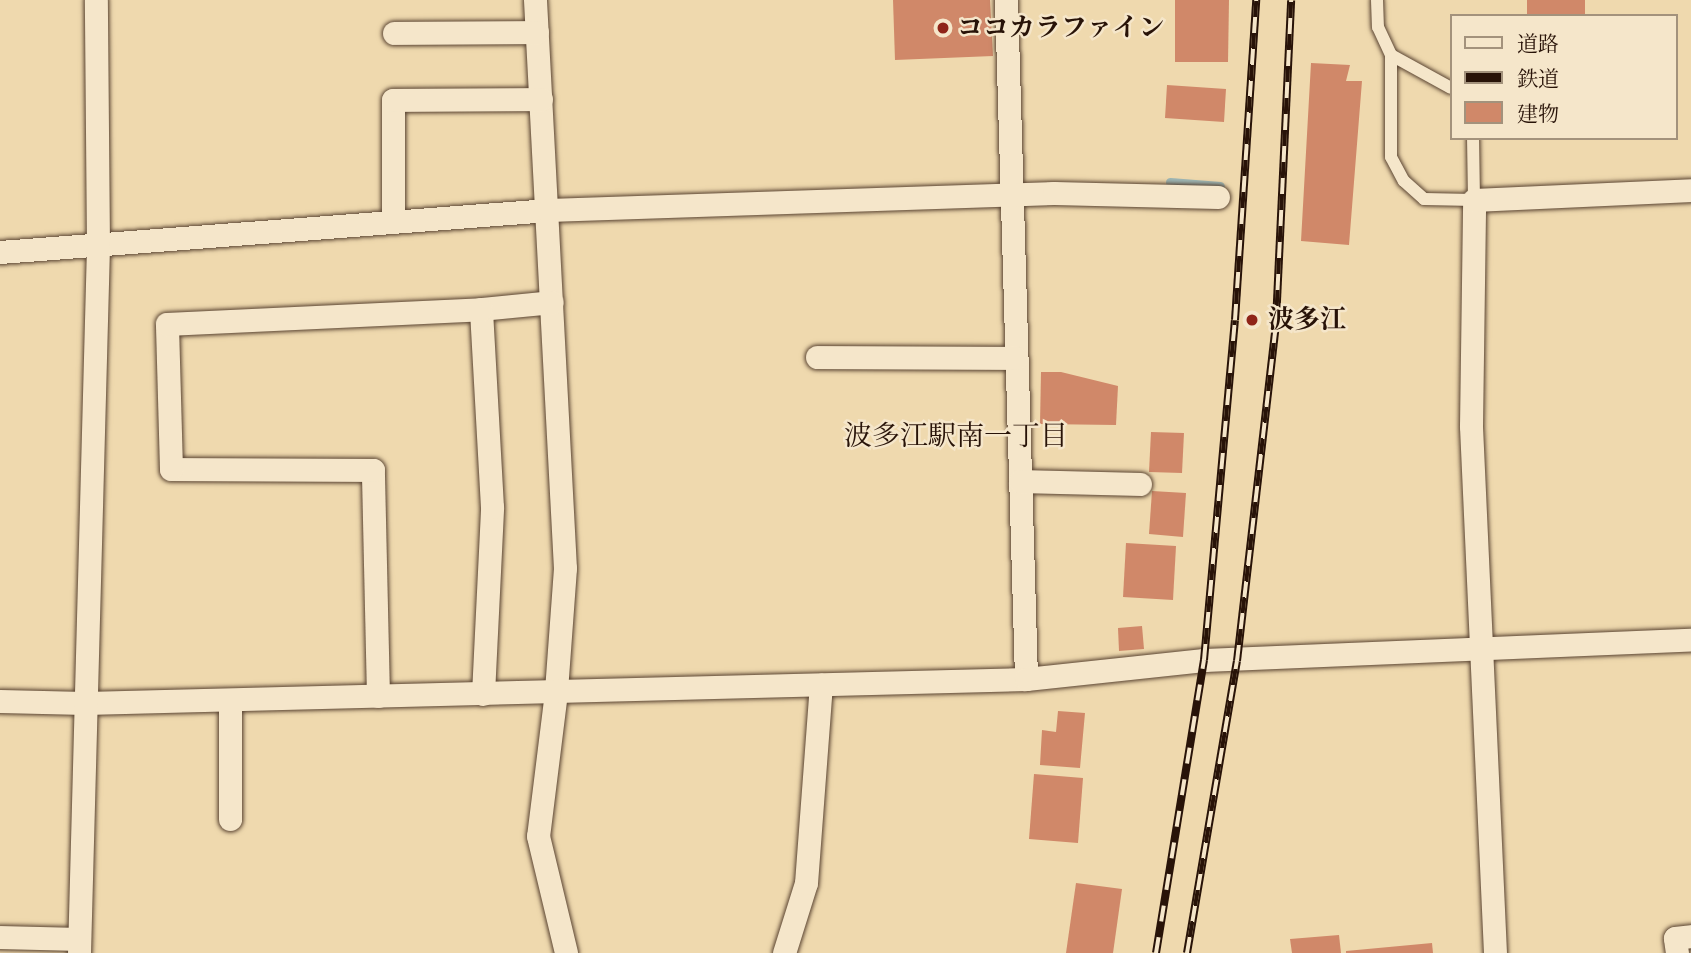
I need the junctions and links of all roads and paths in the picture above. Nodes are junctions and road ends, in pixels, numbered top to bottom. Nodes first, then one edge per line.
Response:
1 (96, 0) edge
2 (535, 0) edge
3 (1006, 0) edge
4 (1377, 0) edge
5 (537, 32) junction
6 (394, 33) dead end
7 (1391, 55) junction
8 (1450, 87) edge
9 (541, 99) junction
10 (1473, 140) edge
11 (1691, 190) edge
12 (1218, 197) dead end
13 (1012, 198) junction
14 (1474, 200) junction
15 (548, 210) junction
16 (393, 222) junction
17 (98, 246) junction
18 (0, 252) edge
19 (552, 302) junction
20 (481, 309) junction
21 (817, 357) dead end
22 (1016, 358) junction
23 (1020, 481) junction
24 (1140, 484) dead end
25 (1691, 640) edge
26 (1484, 652) junction
27 (1026, 679) junction
28 (821, 685) junction
29 (556, 692) junction
30 (483, 694) junction
31 (378, 696) junction
32 (230, 700) junction
33 (0, 701) edge
34 (85, 703) junction
35 (230, 819) dead end
36 (1691, 936) edge
37 (0, 937) edge
38 (79, 946) edge
39 (566, 953) edge
40 (784, 953) edge
41 (1495, 953) edge
42 (1676, 953) edge

1 - 17 street
2 - 5 street
3 - 13 street
4 - 7 lane
5 - 6 street
5 - 9 street
7 - 8 lane
7 - 14 lane
9 - 15 street
9 - 16 street
10 - 14 lane
11 - 14 street
12 - 13 street
13 - 15 street
13 - 22 street
14 - 26 street
15 - 16 street
15 - 19 street
16 - 17 street
17 - 18 street
17 - 34 street
19 - 20 street
19 - 29 street
20 - 30 street
20 - 31 street
21 - 22 street
22 - 23 street
23 - 24 street
23 - 27 street
25 - 26 street
26 - 27 street
26 - 41 street
27 - 28 street
28 - 29 street
28 - 40 street
29 - 30 street
29 - 39 street
30 - 31 street
31 - 32 street
32 - 34 street
32 - 35 street
33 - 34 street
34 - 38 street
36 - 42 street
37 - 38 street

